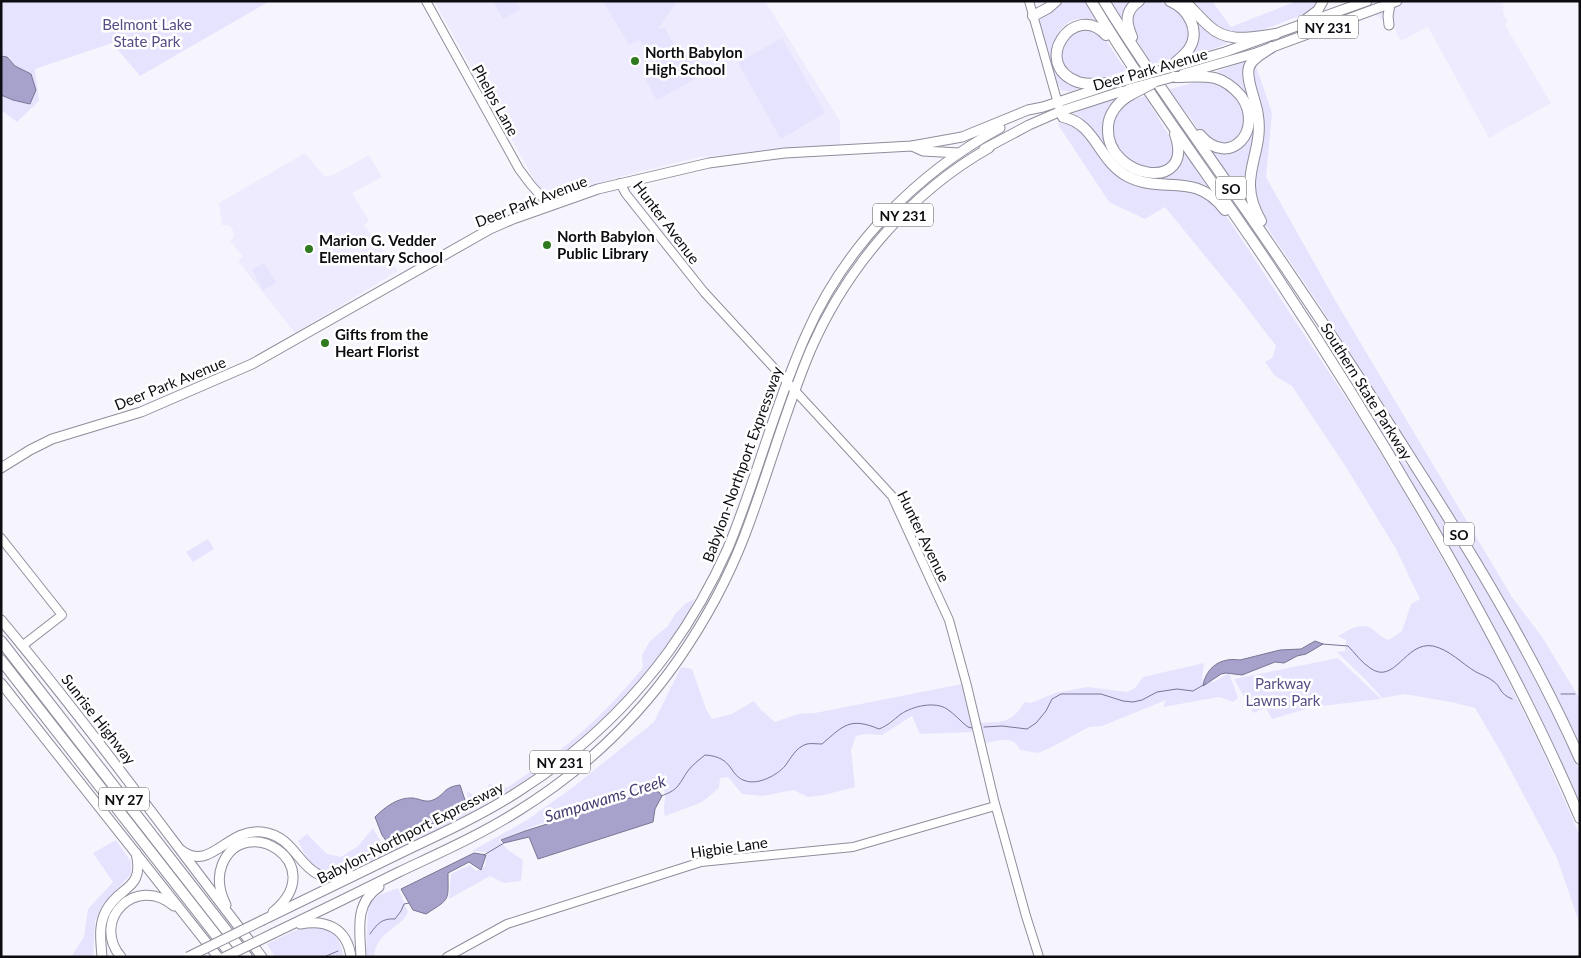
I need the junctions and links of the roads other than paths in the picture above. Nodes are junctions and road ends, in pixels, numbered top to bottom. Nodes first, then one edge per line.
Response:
1 (426, 1) edge
2 (1029, 1) edge
3 (1056, 1) edge
4 (1091, 1) edge
5 (1104, 1) edge
6 (1139, 1) edge
7 (1170, 1) edge
8 (1184, 1) edge
9 (1323, 1) edge
10 (1367, 1) edge
11 (1354, 3) edge
12 (1394, 3) edge
13 (1369, 12) junction
14 (1033, 16) junction
15 (1389, 26) dead end
16 (1294, 27) junction
17 (1276, 34) junction
18 (1272, 47) junction
19 (1124, 55) junction
20 (1142, 60) junction
21 (1171, 73) junction
22 (1120, 82) junction
23 (1153, 83) joint
24 (1130, 92) junction
25 (1057, 101) junction
26 (1043, 107) junction
27 (1061, 111) junction
28 (1184, 120) junction
29 (1171, 122) junction
30 (912, 146) junction
31 (989, 148) junction
32 (939, 152) junction
33 (959, 153) junction
34 (941, 166) junction
35 (620, 183) junction
36 (550, 206) junction
37 (1253, 241) junction
38 (1279, 256) junction
39 (788, 381) junction
40 (796, 390) junction
41 (1, 468) edge
42 (1, 538) edge
43 (1, 620) edge
44 (1, 641) edge
45 (22, 646) junction
46 (1, 660) edge
47 (1, 683) edge
48 (1580, 759) edge
49 (995, 806) junction
50 (1580, 818) edge
51 (174, 844) junction
52 (136, 852) junction
53 (410, 867) junction
54 (371, 868) junction
55 (186, 916) junction
56 (263, 920) junction
57 (236, 923) junction
58 (285, 928) junction
59 (102, 957) edge
60 (122, 957) edge
61 (188, 957) edge
62 (218, 957) edge
63 (225, 957) edge
64 (233, 957) edge
65 (247, 957) edge
66 (262, 957) edge
67 (351, 957) edge
68 (361, 957) edge
69 (447, 957) edge
70 (1039, 957) edge

1 - 36 street, Phelps Lane
2 - 14 street
3 - 14 highway
4 - 19 highway, Southern State Parkway / SO
5 - 20 highway, Southern State Parkway / SO
6 - 20 highway
7 - 21 highway
8 - 17 highway
9 - 16 main road
10 - 11 main road, Deer Park Avenue / NY 231
11 - 13 street
11 - 16 main road, Deer Park Avenue / NY 231
12 - 13 main road, Deer Park Avenue / NY 231
12 - 15 main road
13 - 18 main road, Deer Park Avenue / NY 231
14 - 25 street
16 - 17 main road, Deer Park Avenue / NY 231
17 - 21 main road, Deer Park Avenue / NY 231
18 - 21 main road, Deer Park Avenue / NY 231
18 - 38 highway
19 - 22 highway
19 - 29 highway, Southern State Parkway / SO
20 - 28 highway, Southern State Parkway / SO
21 - 22 main road, Deer Park Avenue / NY 231, bridge
21 - 23 main road, Deer Park Avenue / NY 231, bridge
21 - 28 highway
22 - 25 main road, Deer Park Avenue / NY 231
23 - 24 highway, bridge
24 - 27 main road, Deer Park Avenue / NY 231
24 - 29 highway
25 - 26 main road, Deer Park Avenue / NY 231
25 - 27 street
26 - 30 main road, Deer Park Avenue
26 - 33 main road, Babylon-Northport Expressway / NY 231
27 - 31 main road, Deer Park Avenue / NY 231
27 - 37 highway
28 - 38 highway, Southern State Parkway / SO
29 - 37 highway, Southern State Parkway / SO
30 - 32 main road, Deer Park Avenue
30 - 35 main road, Deer Park Avenue
31 - 33 main road, Deer Park Avenue
31 - 40 main road, Babylon-Northport Expressway / NY 231
32 - 33 main road, Deer Park Avenue
32 - 34 main road
33 - 34 main road, Babylon-Northport Expressway / NY 231
34 - 39 main road, Babylon-Northport Expressway / NY 231
35 - 36 main road, Deer Park Avenue
35 - 39 street, Hunter Avenue
36 - 41 main road, Deer Park Avenue
37 - 50 highway, Southern State Parkway / SO
38 - 48 highway, Southern State Parkway / SO
39 - 40 street, Hunter Avenue
39 - 54 main road, Babylon-Northport Expressway / NY 231
40 - 49 street, Hunter Avenue
40 - 53 main road, Babylon-Northport Expressway / NY 231
42 - 45 street
43 - 45 main road, Sunrise Highway
44 - 65 highway, Sunrise Highway / NY 27
45 - 51 main road, Sunrise Highway
46 - 64 highway, NY 27
47 - 52 main road
49 - 69 street, Higbie Lane
49 - 70 street, Hunter Avenue
51 - 54 main road
51 - 57 main road, Sunrise Highway
52 - 55 main road
52 - 59 main road
53 - 58 main road, Babylon-Northport Expressway / NY 231
53 - 68 main road
54 - 56 main road, Babylon-Northport Expressway / NY 231
55 - 60 main road
55 - 62 main road
56 - 57 main road
56 - 61 main road, Babylon-Northport Expressway / NY 231, bridge
57 - 66 main road, Sunrise Highway
58 - 63 main road, Babylon-Northport Expressway / NY 231, bridge
58 - 67 main road

